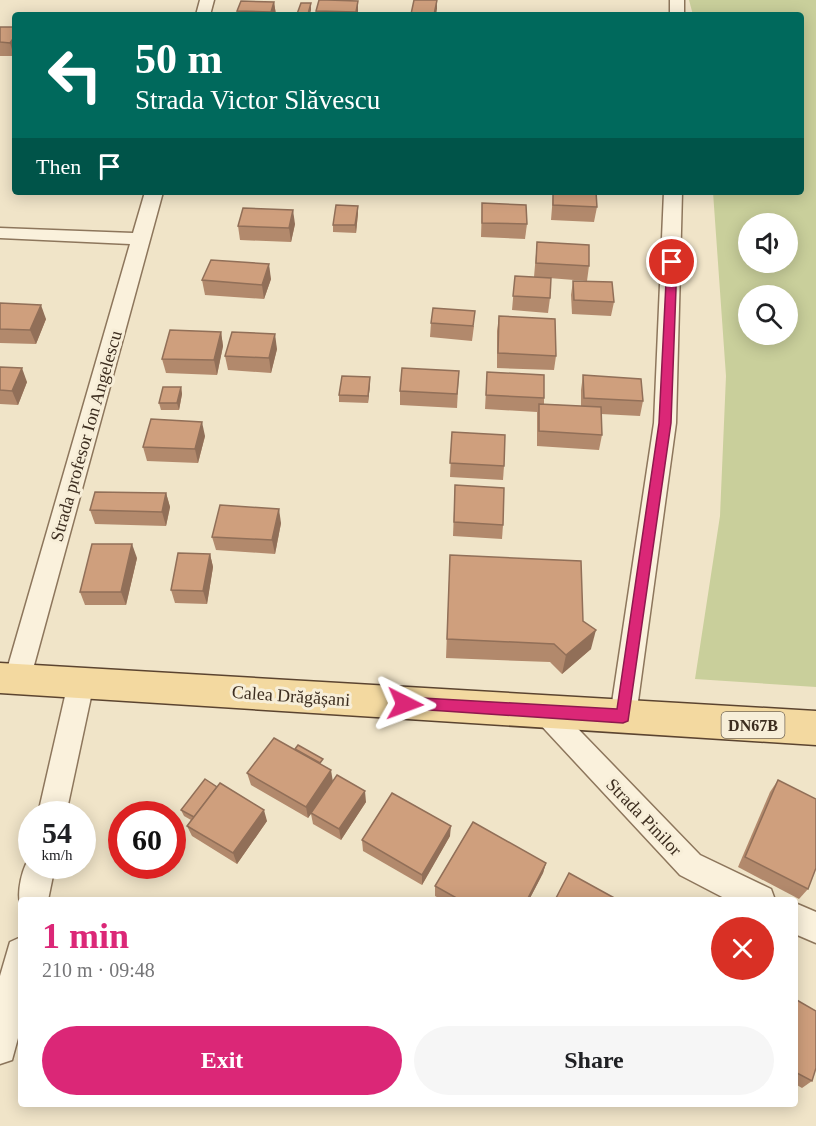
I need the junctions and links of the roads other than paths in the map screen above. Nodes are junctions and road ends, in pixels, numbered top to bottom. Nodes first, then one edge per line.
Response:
1 (153, 195) edge
2 (673, 195) edge
3 (0, 233) edge
4 (141, 239) junction
5 (9, 679) edge
6 (81, 683) junction
7 (545, 712) junction
8 (623, 716) junction
9 (816, 728) edge
10 (55, 801) edge
11 (37, 879) edge
12 (34, 897) edge
13 (754, 897) edge
14 (798, 919) edge
15 (816, 928) edge
16 (18, 967) edge
17 (0, 1048) edge

1 - 4 street, Strada profesor Ion Angelescu
2 - 8 street
3 - 4 street
4 - 5 street, Strada profesor Ion Angelescu
5 - 6 main road, Calea Drăgășani / DN67B
6 - 7 main road, Calea Drăgășani / DN67B
6 - 10 street
7 - 8 main road, Calea Drăgășani / DN67B
7 - 13 street, Strada Pinilor
8 - 9 main road, Calea Drăgășani / DN67B
11 - 12 street
14 - 15 street
16 - 17 street

